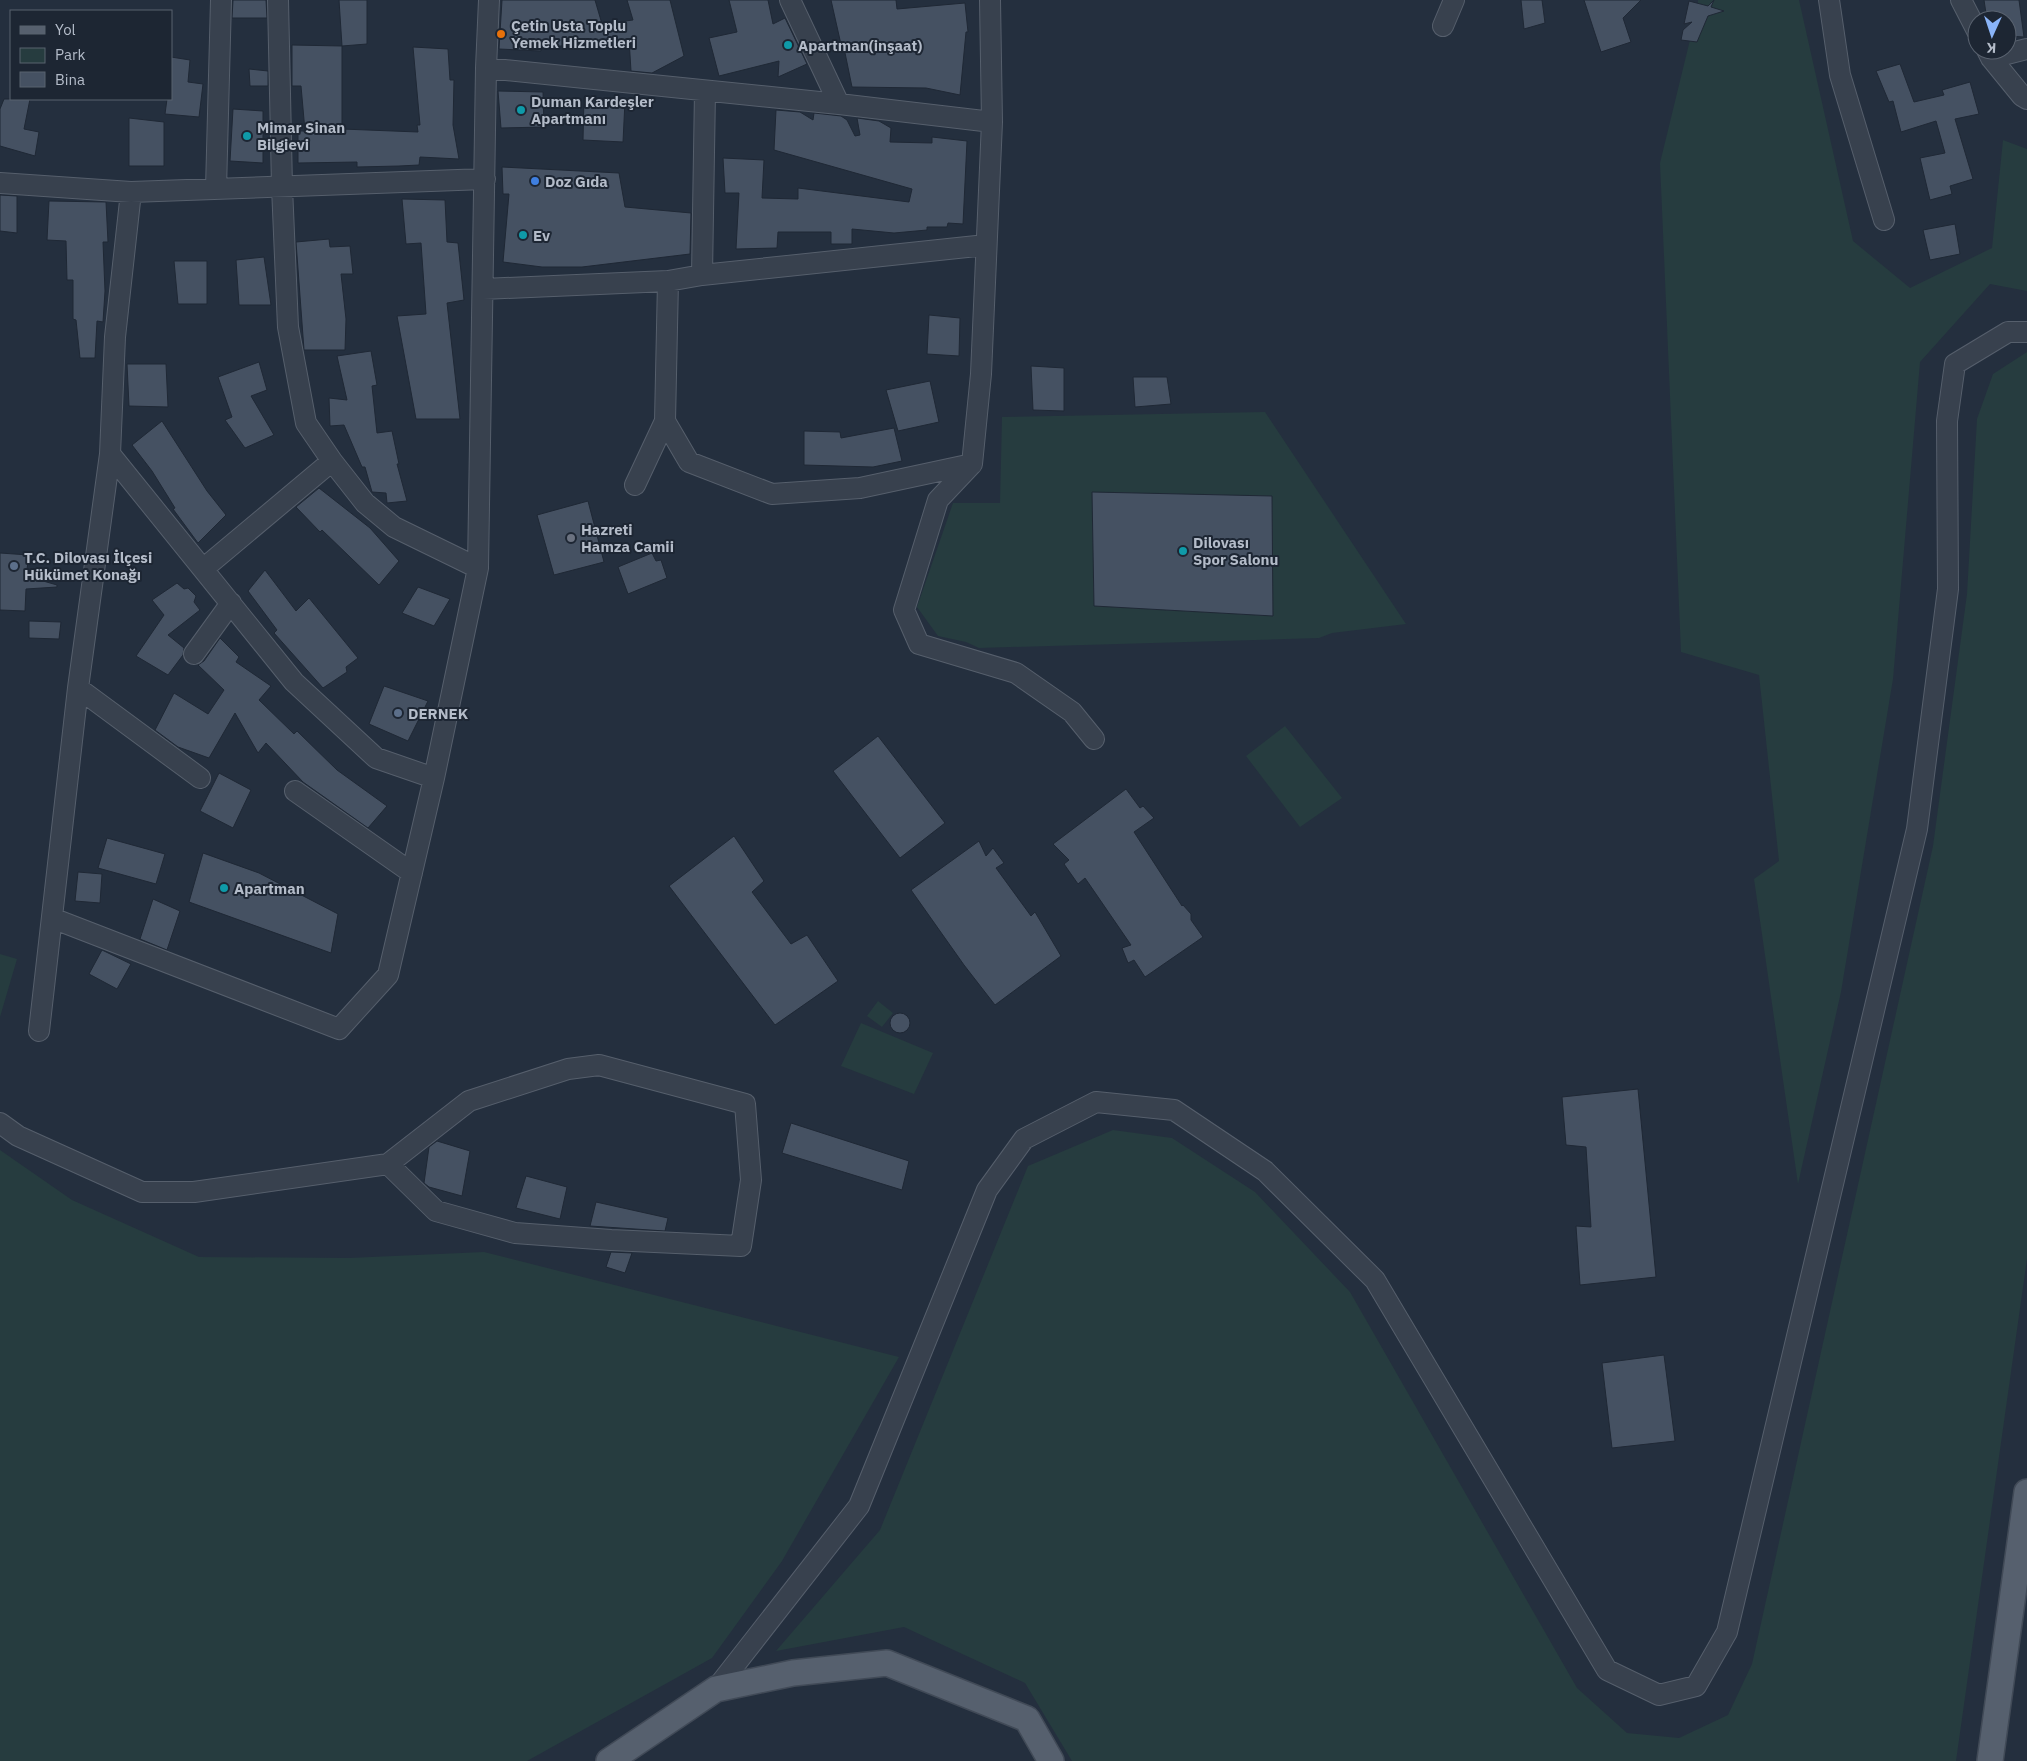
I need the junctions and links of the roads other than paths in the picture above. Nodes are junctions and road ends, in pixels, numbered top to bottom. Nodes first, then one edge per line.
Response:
1 (221, 0) edge
2 (278, 0) edge
3 (489, 0) edge
4 (790, 0) edge
5 (990, 0) edge
6 (1454, 0) edge
7 (1829, 0) edge
8 (1961, 0) edge
9 (1967, 12) edge
10 (1442, 26) dead end
11 (1994, 60) edge
12 (486, 68) junction
13 (705, 91) junction
14 (2027, 99) edge
15 (839, 104) junction
16 (992, 122) junction
17 (485, 179) junction
18 (0, 183) edge
19 (282, 186) junction
20 (216, 189) junction
21 (131, 192) junction
22 (1884, 220) dead end
23 (986, 244) junction
24 (702, 275) junction
25 (668, 281) junction
26 (483, 289) junction
27 (2027, 332) edge
28 (665, 421) junction
29 (110, 454) junction
30 (332, 461) junction
31 (972, 464) junction
32 (635, 485) dead end
33 (478, 568) junction
34 (203, 569) junction
35 (231, 604) junction
36 (194, 654) dead end
37 (78, 688) junction
38 (1094, 739) dead end
39 (200, 778) dead end
40 (434, 778) junction
41 (294, 791) dead end
42 (412, 873) junction
43 (52, 918) junction
44 (39, 1031) dead end
45 (0, 1123) edge
46 (388, 1164) junction
47 (2027, 1492) edge
48 (716, 1690) junction
49 (609, 1761) edge
50 (1052, 1761) edge
51 (1990, 1761) edge

1 - 20 street
2 - 19 street
3 - 12 street
4 - 15 street
5 - 16 street
6 - 10 street
7 - 22 street
8 - 9 street
11 - 14 street
12 - 13 street
12 - 17 street
13 - 15 street
13 - 24 street
15 - 16 street
16 - 23 street
17 - 19 street
17 - 26 street
18 - 21 street
19 - 20 street
19 - 30 street
20 - 21 street
21 - 29 street
23 - 24 street
23 - 31 street
24 - 25 street
25 - 26 street
25 - 28 street
26 - 33 street
27 - 48 street
28 - 31 street
28 - 32 street
29 - 34 street
29 - 37 street
30 - 33 street
30 - 34 street
31 - 38 street
33 - 40 street
34 - 35 street
35 - 36 street
35 - 40 street
37 - 39 street
37 - 43 street
40 - 42 street
41 - 42 street
42 - 43 street
43 - 44 street
45 - 46 street
46 - 46 street
47 - 51 main road
48 - 49 main road
48 - 50 main road

